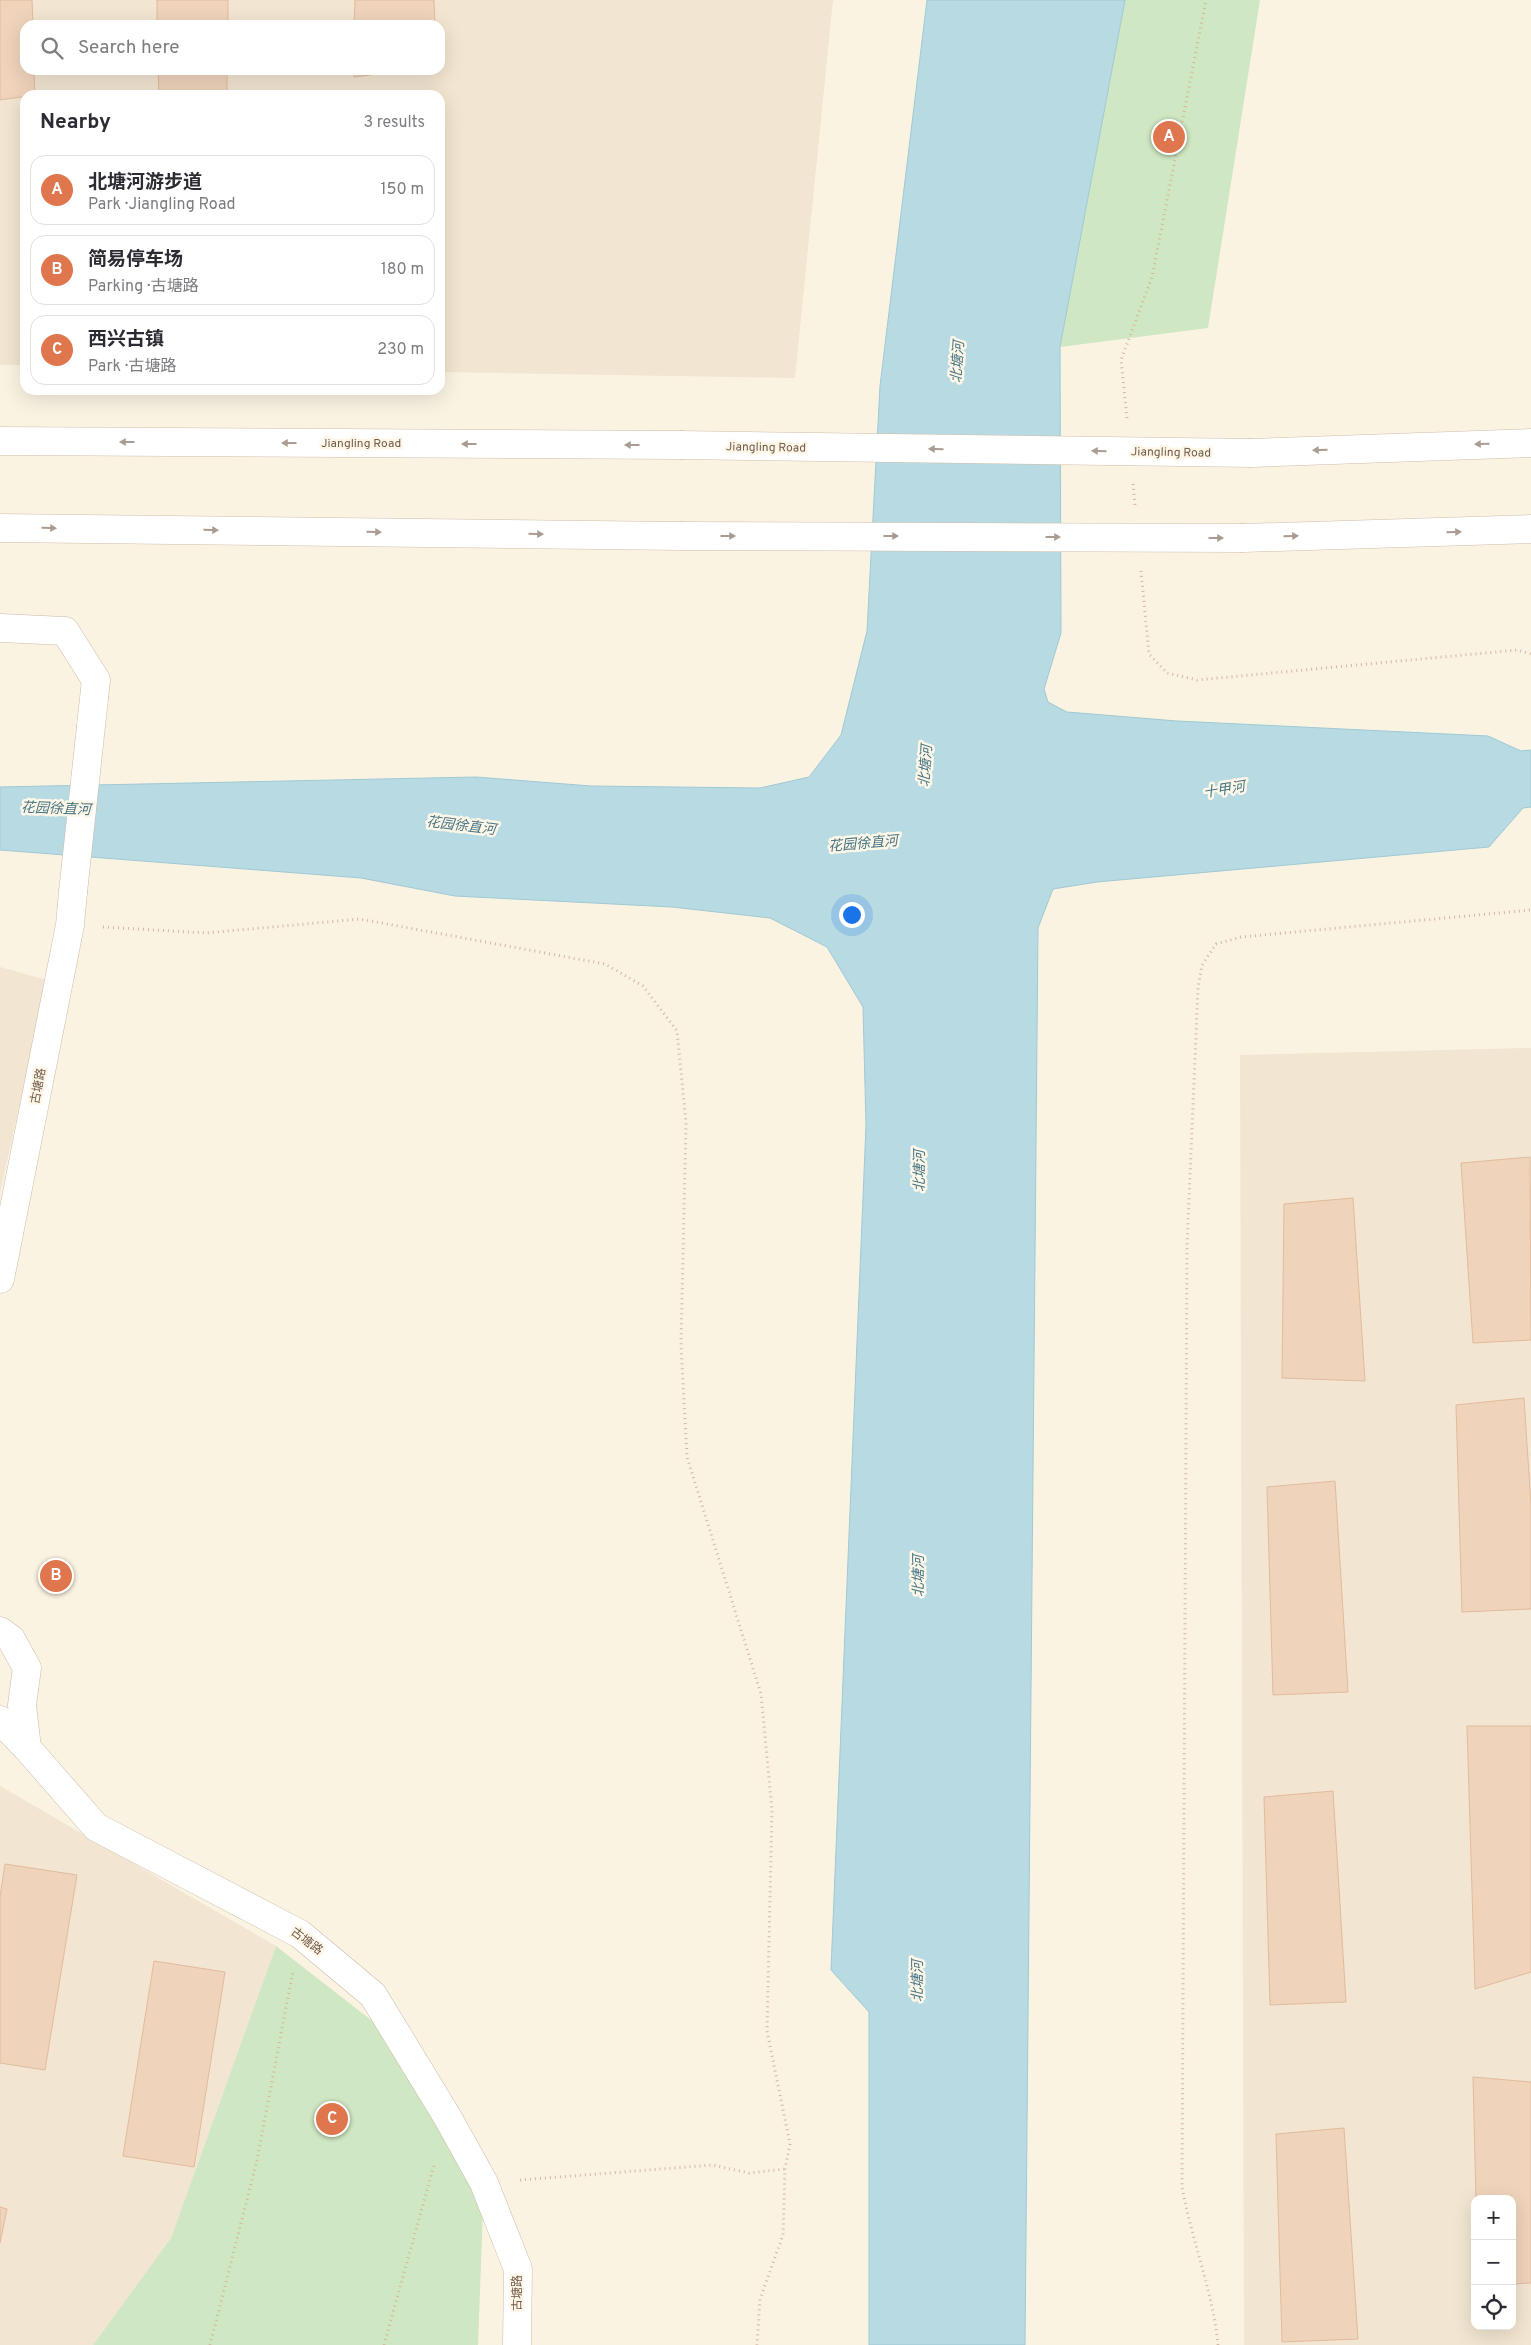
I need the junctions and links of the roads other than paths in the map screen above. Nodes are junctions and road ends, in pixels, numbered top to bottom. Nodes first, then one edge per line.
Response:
1 (0, 441) edge
2 (1531, 442) edge
3 (0, 528) edge
4 (1531, 530) edge
5 (0, 628) edge
6 (0, 1279) edge
7 (0, 1631) edge
8 (0, 1720) edge
9 (27, 1748) junction
10 (517, 2345) edge

2 -> 1 main road, Jiangling Road, bridge
3 -> 4 main road, bridge
5 - 6 main road, 古塘路, bridge
7 - 9 main road
8 - 9 main road, 古塘路
9 - 10 main road, 古塘路

